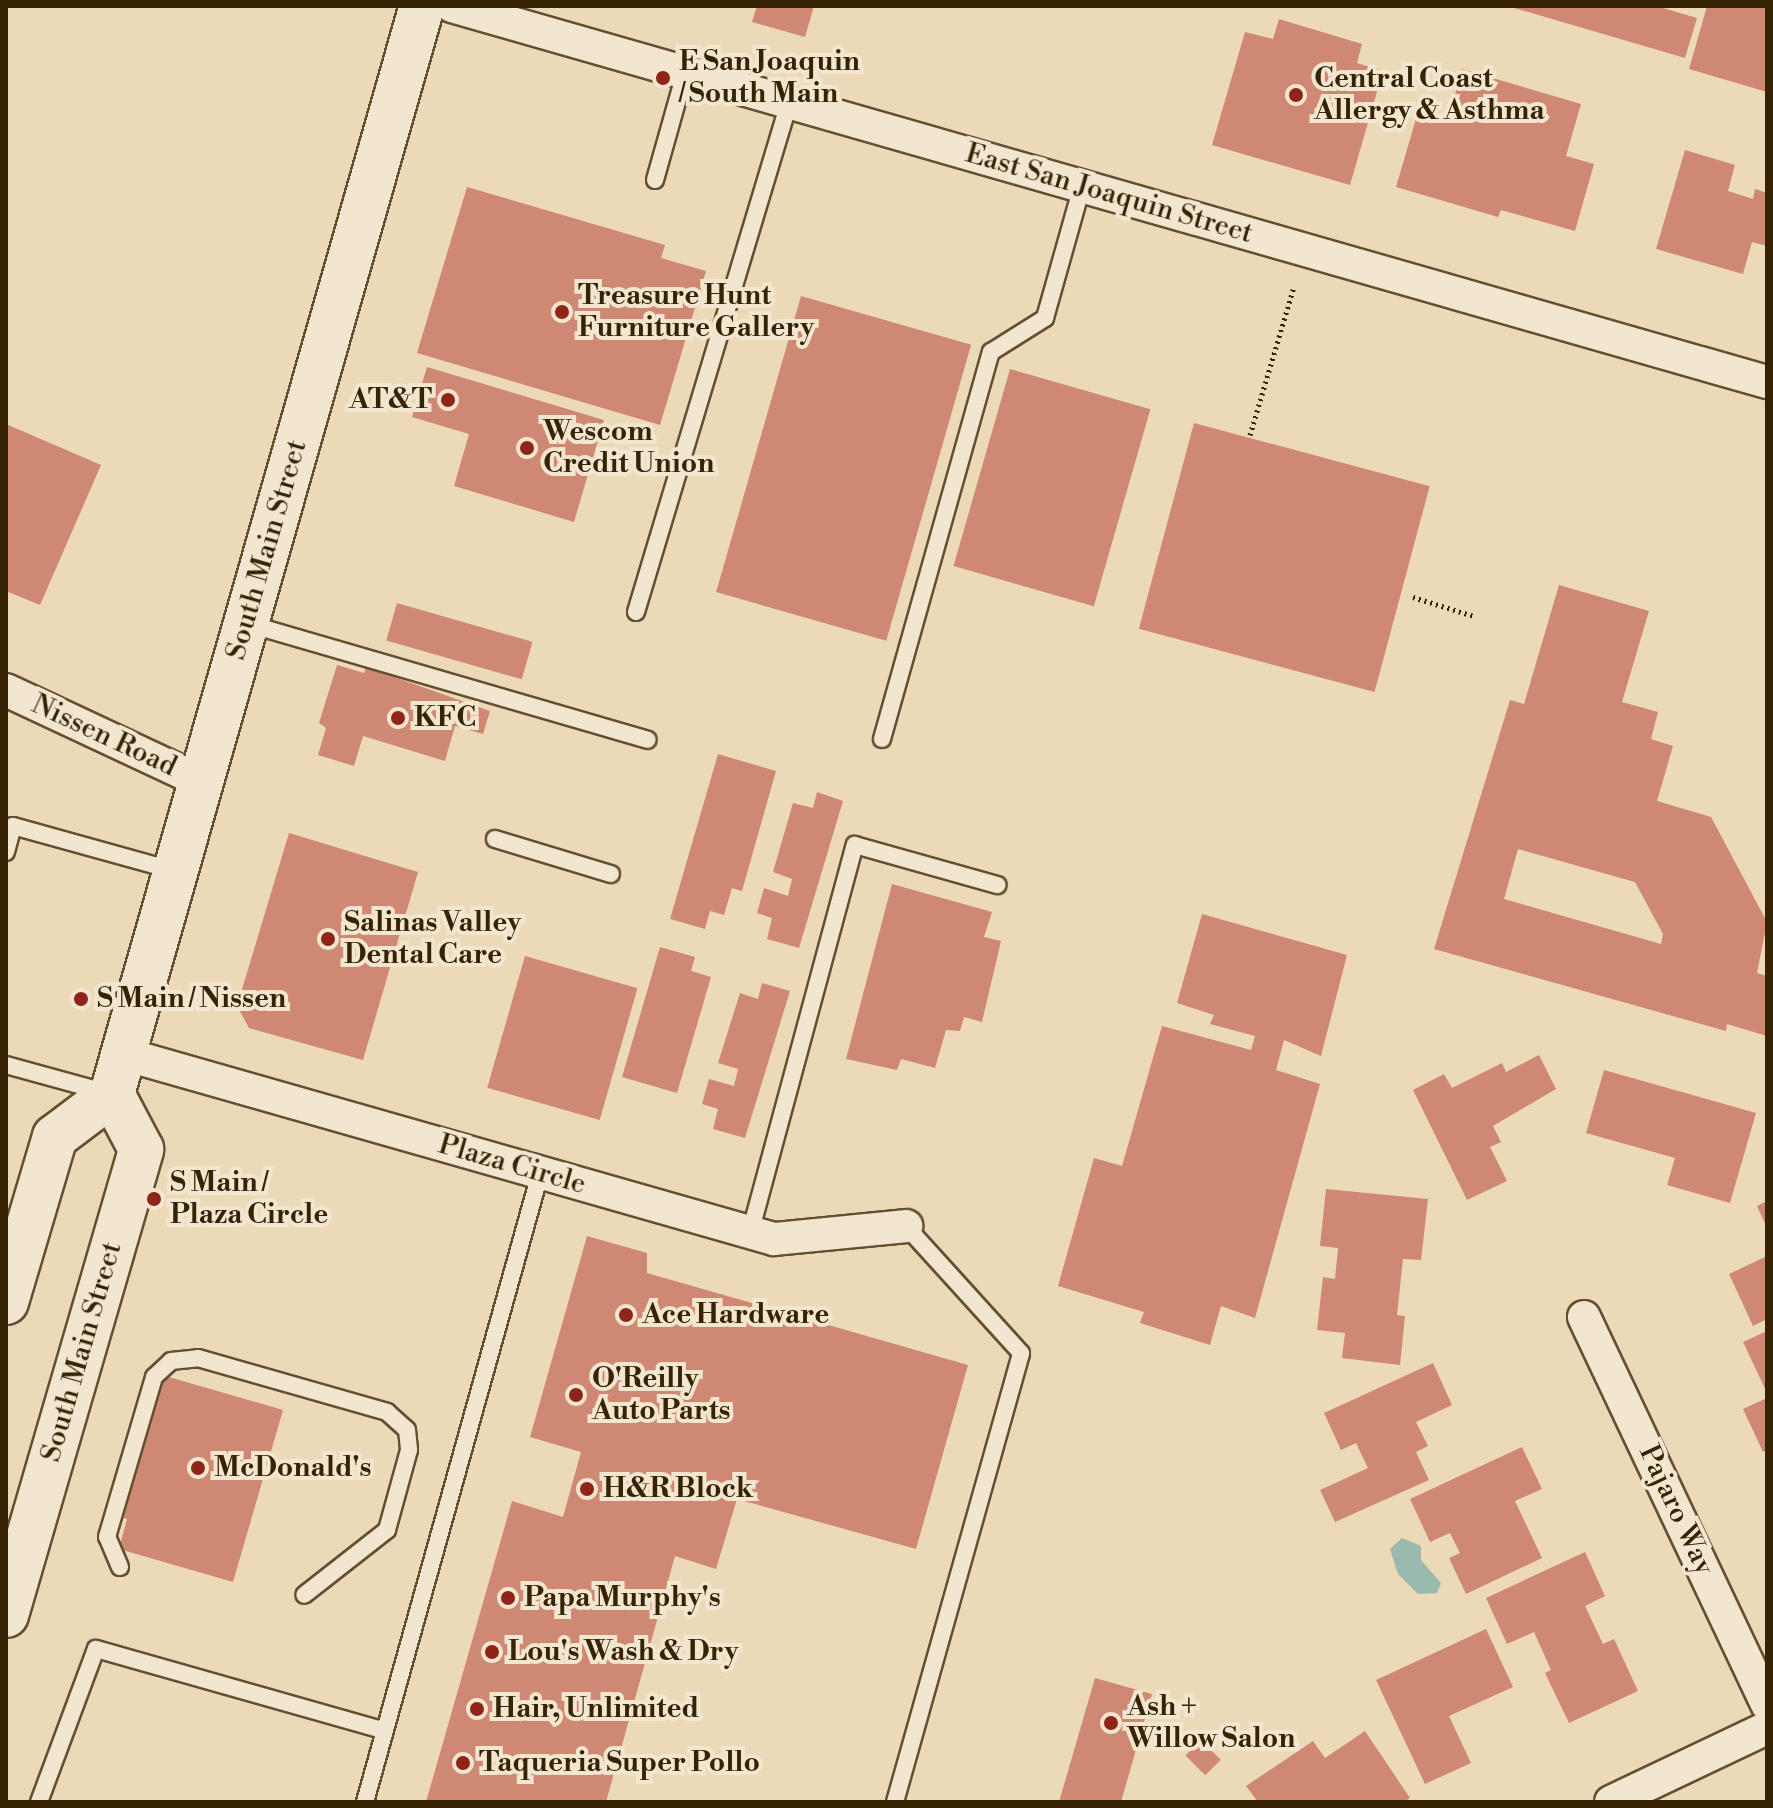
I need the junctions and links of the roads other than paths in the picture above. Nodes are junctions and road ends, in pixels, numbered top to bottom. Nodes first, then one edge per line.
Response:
1 (422, 6) edge
2 (452, 6) edge
3 (685, 73) junction
4 (789, 103) junction
5 (655, 180) dead end
6 (1082, 186) junction
7 (1767, 382) edge
8 (636, 612) dead end
9 (246, 624) junction
10 (6, 690) edge
11 (882, 739) dead end
12 (647, 740) dead end
13 (202, 782) junction
14 (495, 839) dead end
15 (6, 852) edge
16 (176, 872) junction
17 (611, 874) dead end
18 (997, 885) dead end
19 (6, 1065) edge
20 (118, 1074) junction
21 (540, 1174) junction
22 (19, 1206) edge
23 (906, 1226) joint
24 (750, 1233) junction
25 (6, 1302) edge
26 (1584, 1317) dead end
27 (120, 1567) dead end
28 (304, 1595) dead end
29 (6, 1615) edge
30 (1767, 1704) edge
31 (1767, 1728) edge
32 (385, 1731) junction
33 (39, 1802) edge
34 (365, 1802) edge
35 (895, 1802) edge
36 (1611, 1802) edge

1 - 9 main road, South Main Street
2 - 3 street, East San Joaquin Street
3 - 4 street, East San Joaquin Street
3 - 5 lane
4 - 6 street, East San Joaquin Street
4 - 8 lane
6 - 7 street, East San Joaquin Street
6 - 11 lane
9 - 12 lane
9 - 13 main road, South Main Street
10 - 13 street, Nissen Road
13 - 16 main road, South Main Street
14 - 17 lane
15 - 16 lane
16 - 20 main road, South Main Street
18 - 24 lane
19 - 20 lane
20 - 21 street, Plaza Circle
20 - 22 main road
20 - 29 main road, South Main Street
21 - 24 street, Plaza Circle
21 - 32 lane
22 - 25 main road
23 - 24 street, Plaza Circle
23 - 35 lane
26 - 30 street, Pajaro Way
27 - 28 lane
31 - 36 street
32 - 33 lane
32 - 34 lane

